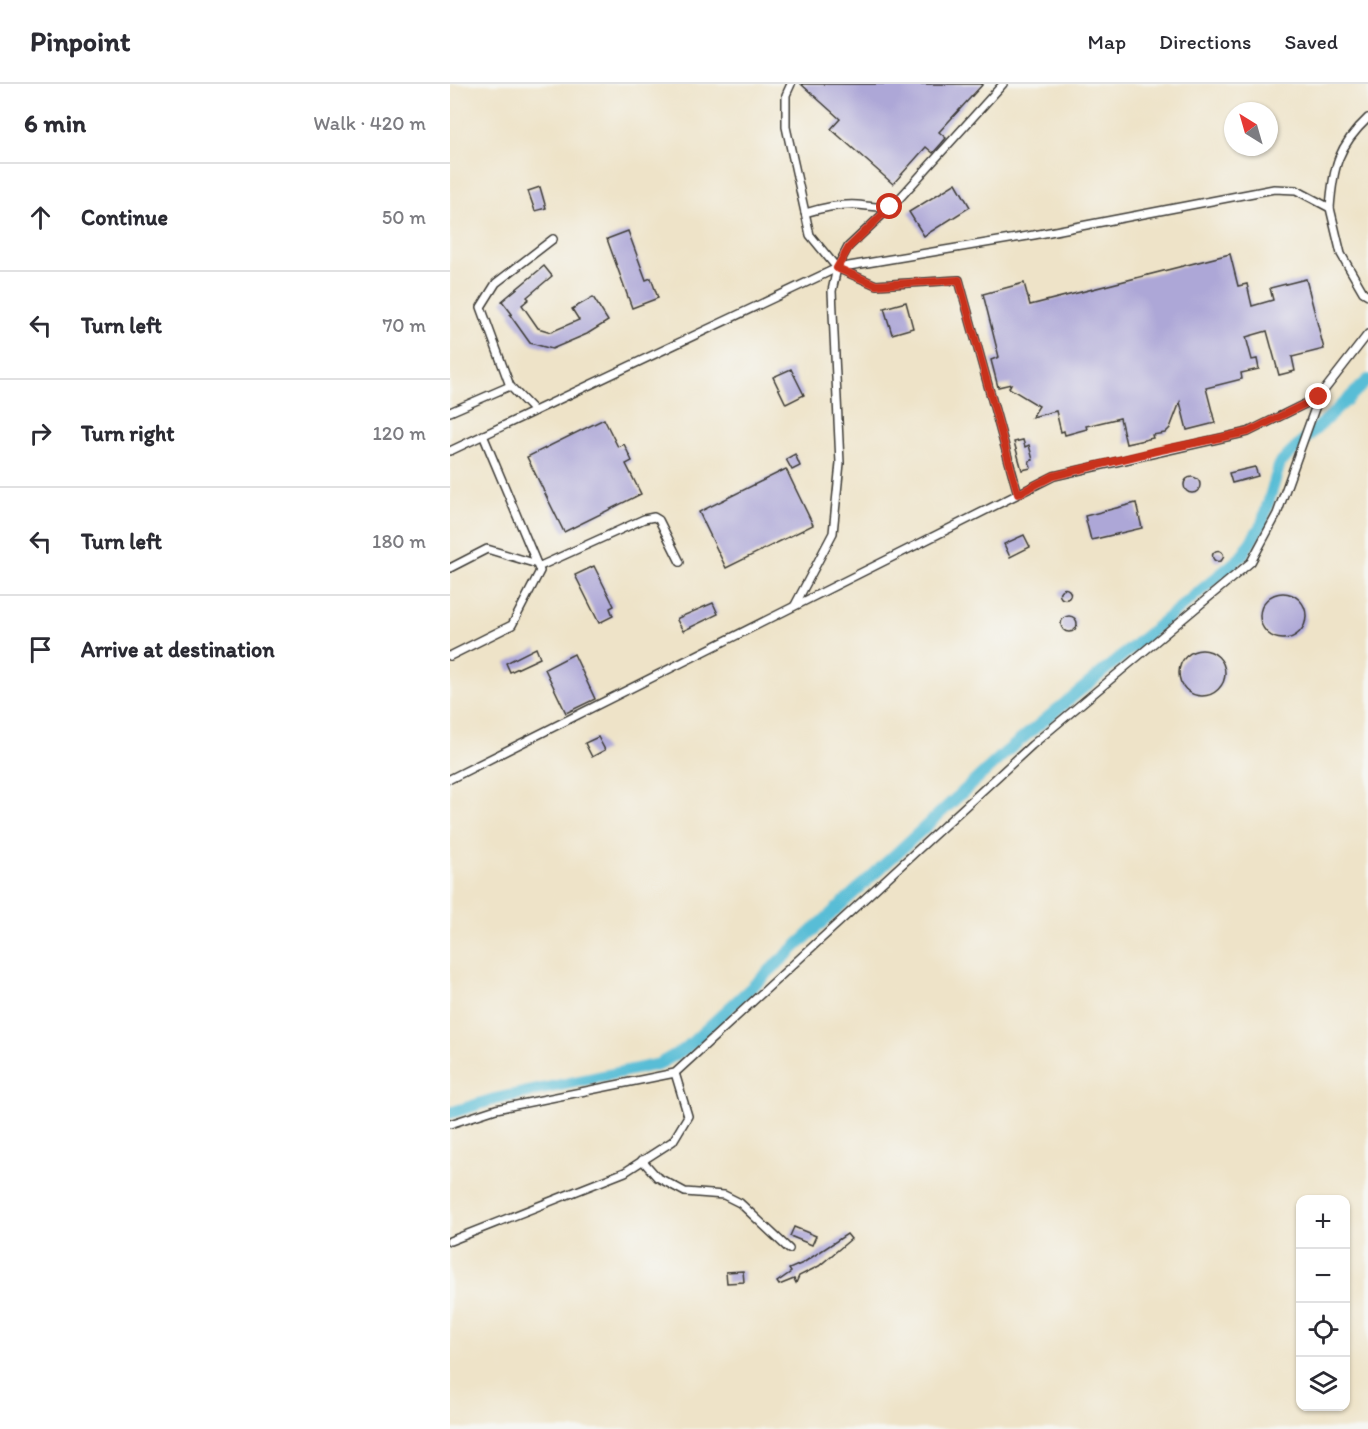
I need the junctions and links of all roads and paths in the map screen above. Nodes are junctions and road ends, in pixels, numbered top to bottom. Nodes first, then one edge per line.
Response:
1 (791, 84) edge
2 (1003, 84) edge
3 (1368, 118) edge
4 (890, 207) junction
5 (1330, 208) junction
6 (805, 213) junction
7 (553, 239) dead end
8 (837, 268) junction
9 (1368, 295) edge
10 (1368, 334) edge
11 (510, 386) junction
12 (1319, 397) junction
13 (450, 411) edge
14 (534, 411) junction
15 (483, 435) junction
16 (450, 450) edge
17 (1018, 494) junction
18 (680, 562) dead end
19 (538, 565) junction
20 (450, 568) edge
21 (795, 605) junction
22 (450, 656) edge
23 (450, 779) edge
24 (675, 1073) junction
25 (450, 1124) edge
26 (642, 1160) junction
27 (450, 1241) edge
28 (789, 1249) dead end

1 - 6 lane
2 - 4 lane
3 - 5 lane
4 - 6 lane
4 - 8 lane
5 - 8 lane
5 - 9 lane
6 - 8 lane
7 - 11 lane
8 - 14 lane
8 - 17 lane
8 - 21 lane
10 - 12 lane
11 - 13 lane
11 - 14 lane
12 - 17 lane
12 - 24 lane
14 - 15 lane
15 - 16 lane
15 - 19 lane
17 - 21 lane
18 - 19 lane
19 - 20 lane
19 - 22 lane
21 - 23 lane
24 - 25 lane
24 - 26 lane
26 - 27 lane
26 - 28 lane

